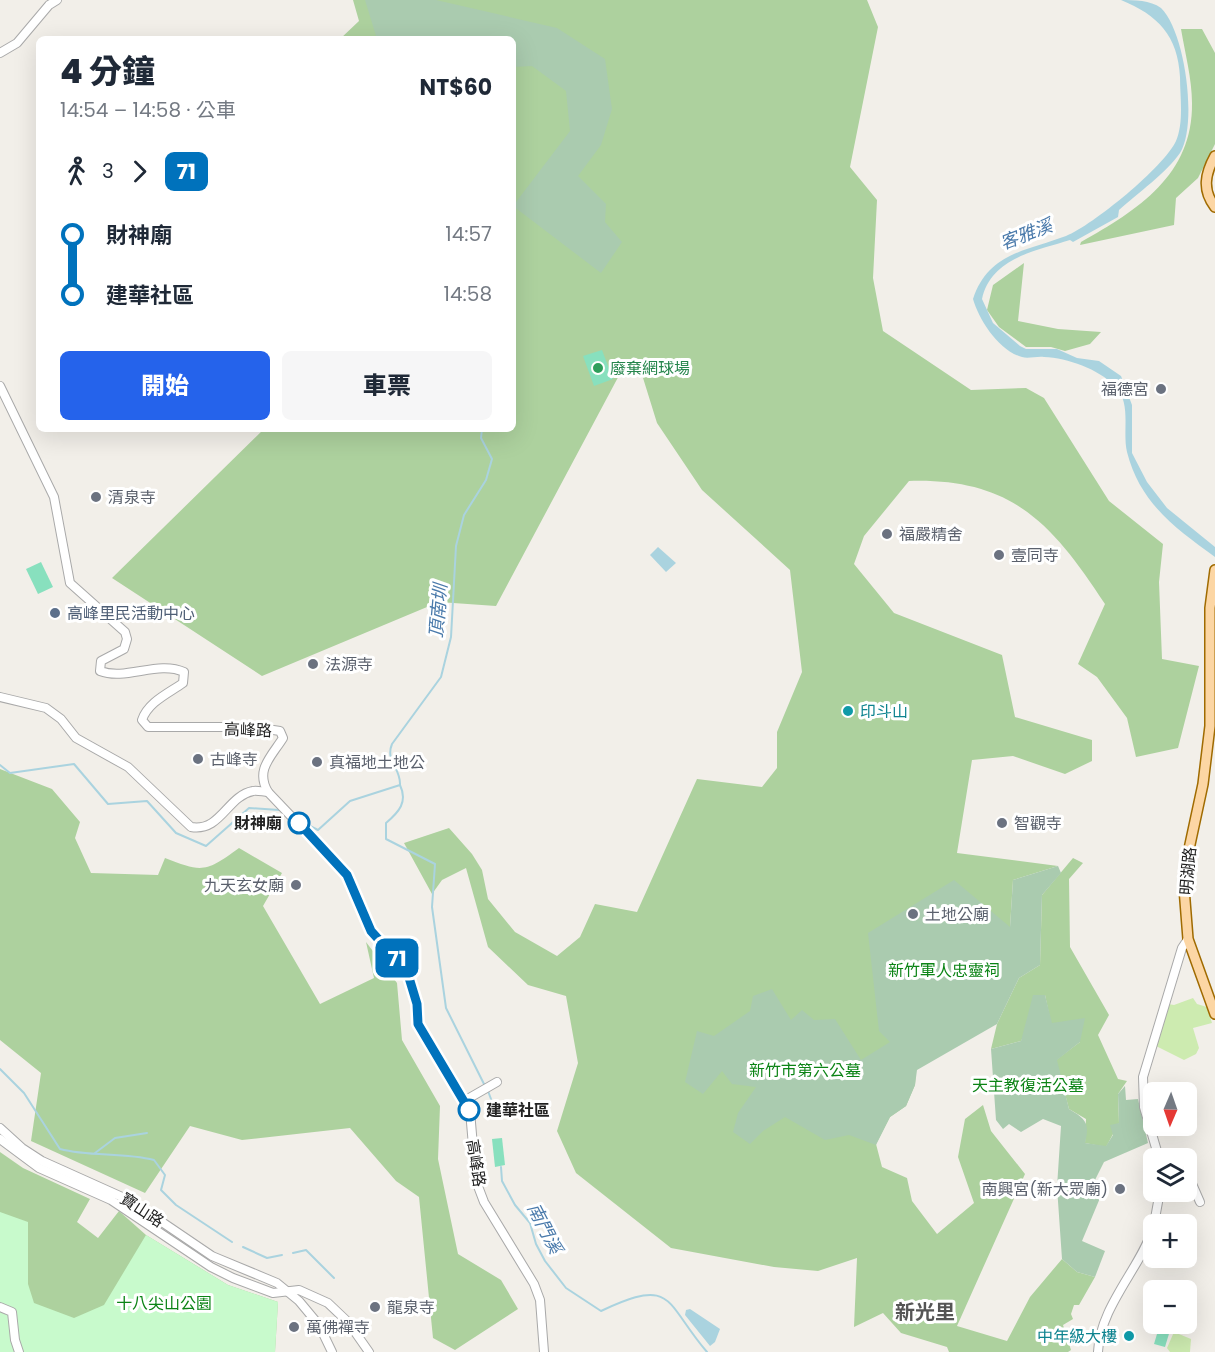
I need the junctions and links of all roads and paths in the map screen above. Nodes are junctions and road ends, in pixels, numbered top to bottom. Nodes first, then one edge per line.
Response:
1 (57, 0) edge
2 (0, 53) edge
3 (1215, 156) edge
4 (1215, 207) edge
5 (0, 386) edge
6 (1214, 573) edge
7 (0, 697) edge
8 (268, 792) junction
9 (1188, 939) junction
10 (1215, 1014) edge
11 (496, 1082) dead end
12 (464, 1101) junction
13 (0, 1128) edge
14 (0, 1139) edge
15 (1156, 1148) edge
16 (1197, 1195) edge
17 (1200, 1202) dead end
18 (1143, 1252) edge
19 (284, 1291) junction
20 (0, 1307) edge
21 (19, 1352) edge
22 (332, 1352) edge
23 (369, 1352) edge
24 (544, 1352) edge
25 (1098, 1352) edge

1 - 2 street
3 - 4 main road
5 - 8 street, 高峰路
6 - 9 main road, 明湖路
7 - 8 street
8 - 12 street, 高峰路
9 - 10 main road
9 - 15 street, 明湖路
11 - 12 street
12 - 24 street, 高峰路
13 - 19 street, 寶山路
14 - 19 street, 寶山路
16 - 17 street
18 - 25 street
19 - 22 street, 寶山路
19 - 23 street
20 - 21 street

